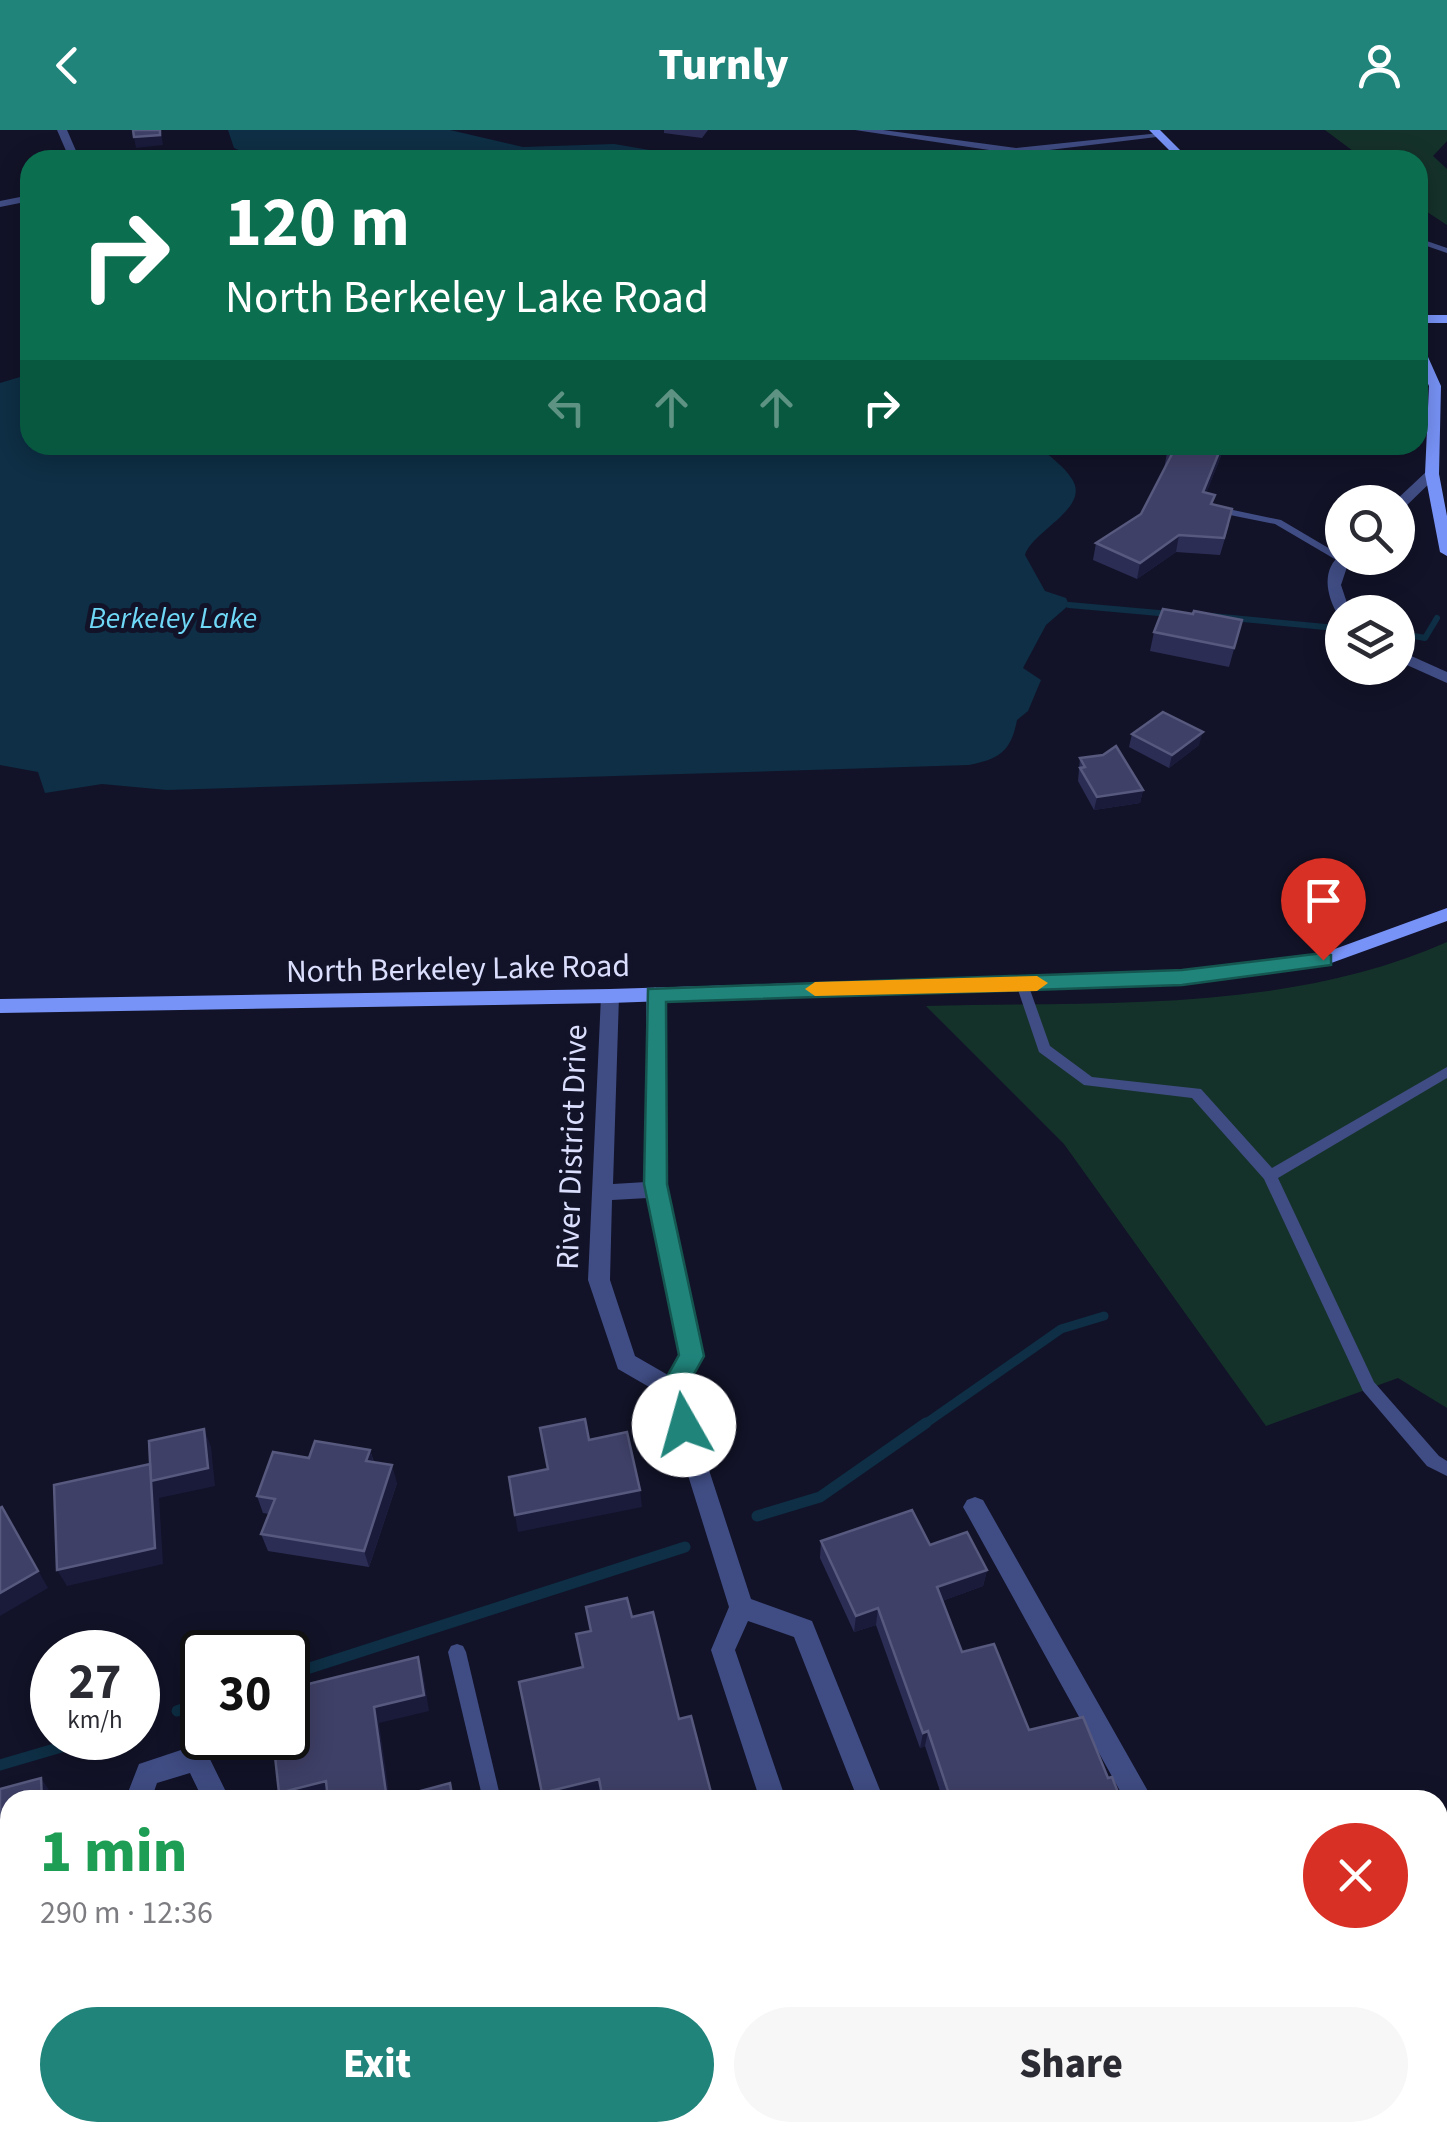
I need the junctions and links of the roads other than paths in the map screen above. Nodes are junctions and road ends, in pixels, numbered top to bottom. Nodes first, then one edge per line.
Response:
1 (860, 130) edge
2 (1157, 133) edge
3 (1009, 150) edge
4 (1024, 150) edge
5 (1428, 370) edge
6 (1432, 474) junction
7 (1415, 490) edge
8 (1233, 512) edge
9 (1325, 548) edge
10 (1447, 552) edge
11 (1415, 663) edge
12 (1447, 678) edge
13 (1447, 914) edge
14 (1022, 984) junction
15 (655, 994) junction
16 (610, 996) junction
17 (0, 1006) edge
18 (1447, 1072) edge
19 (1270, 1176) junction
20 (656, 1190) junction
21 (603, 1193) junction
22 (672, 1389) junction
23 (1447, 1469) edge
24 (976, 1507) dead end
25 (742, 1607) junction
26 (457, 1652) dead end
27 (142, 1790) edge
28 (212, 1790) edge
29 (490, 1790) edge
30 (770, 1790) edge
31 (868, 1790) edge
32 (1134, 1790) edge

1 - 3 street
2 - 4 street
5 - 6 street
6 - 7 street
6 - 10 street
8 - 9 lane
11 - 12 street
13 - 14 street, North Berkeley Lake Road
14 - 15 street, North Berkeley Lake Road
14 - 19 lane
15 - 16 street, North Berkeley Lake Road
15 - 20 street
16 - 17 street, North Berkeley Lake Road
16 - 21 street, River District Drive
18 - 19 lane
19 - 23 lane
20 - 21 street
20 - 22 street
21 - 22 street, River District Drive
22 - 25 street
24 - 32 street
25 - 30 street
25 - 31 street
26 - 29 lane
27 - 28 street

